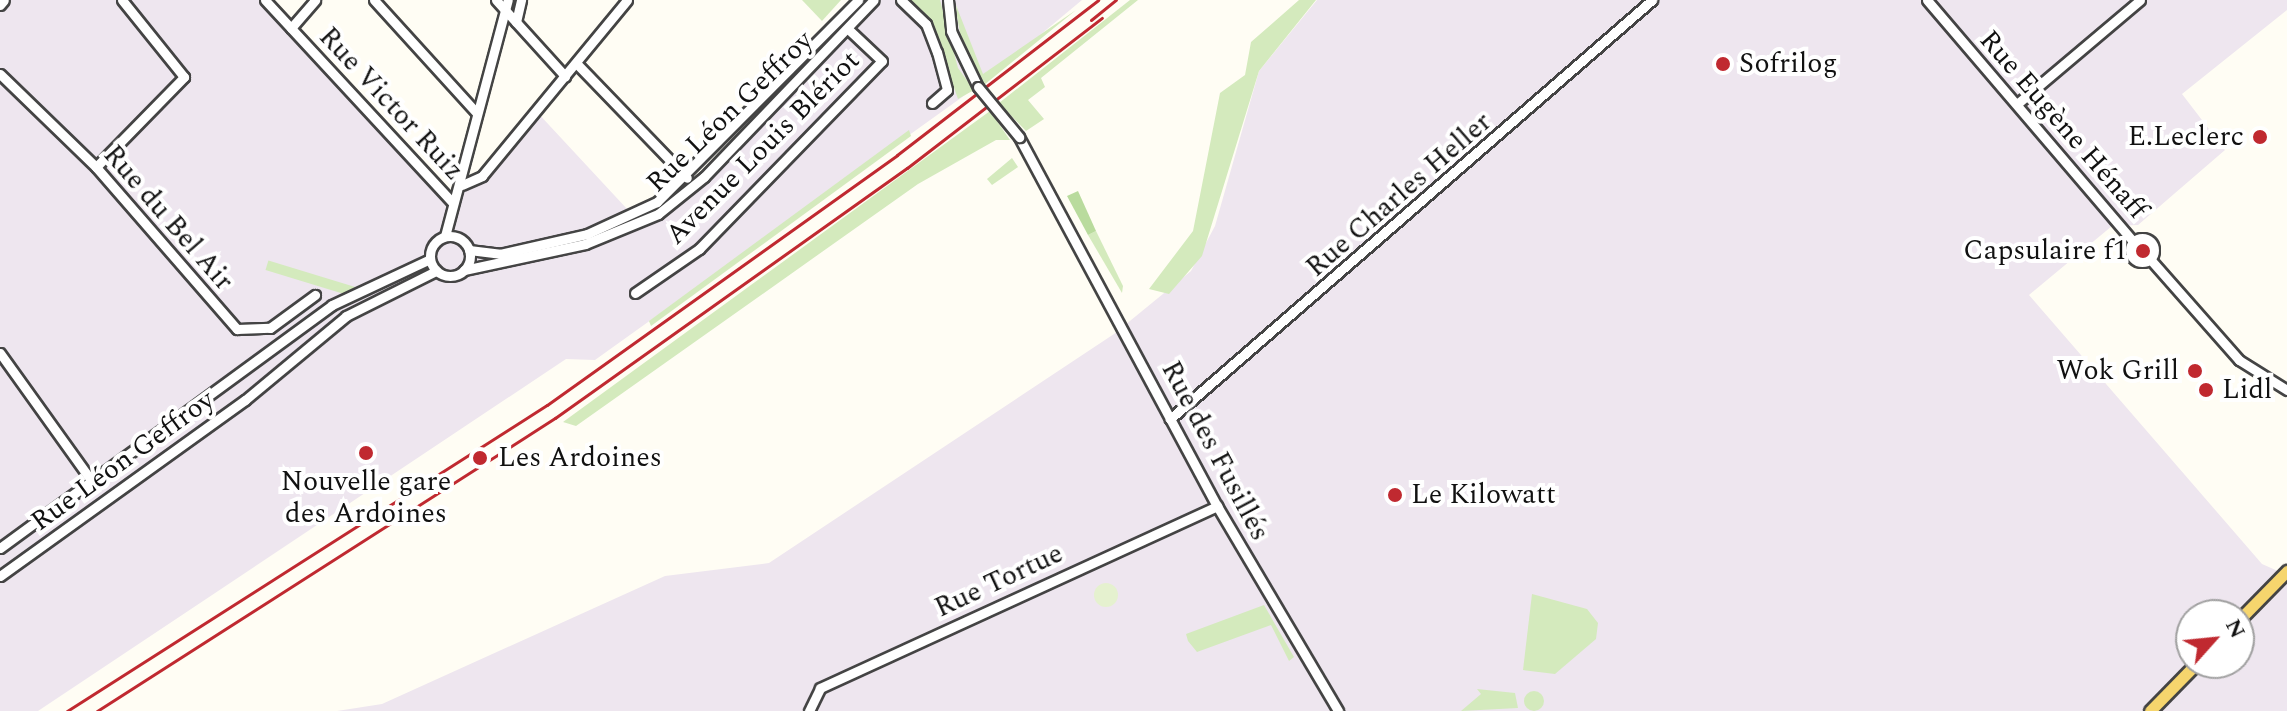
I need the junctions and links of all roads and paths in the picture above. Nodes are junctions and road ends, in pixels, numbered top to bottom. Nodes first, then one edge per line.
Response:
1 (122, 0) edge
2 (265, 0) edge
3 (315, 0) edge
4 (374, 0) edge
5 (496, 0) edge
6 (508, 0) edge
7 (521, 0) edge
8 (627, 0) edge
9 (858, 0) edge
10 (874, 0) edge
11 (901, 0) edge
12 (948, 0) edge
13 (1652, 0) edge
14 (1927, 0) edge
15 (2140, 0) edge
16 (506, 15) junction
17 (516, 23) junction
18 (291, 28) junction
19 (848, 29) junction
20 (577, 64) junction
21 (0, 74) edge
22 (565, 76) junction
23 (932, 103) dead end
24 (2017, 104) junction
25 (477, 113) junction
26 (96, 167) junction
27 (687, 178) junction
28 (462, 185) junction
29 (453, 203) junction
30 (445, 236) junction
31 (2134, 242) junction
32 (469, 250) junction
33 (430, 259) junction
34 (2150, 259) junction
35 (464, 270) junction
36 (436, 271) junction
37 (635, 293) dead end
38 (315, 295) dead end
39 (0, 353) edge
40 (259, 363) junction
41 (273, 376) junction
42 (2287, 390) edge
43 (1170, 419) junction
44 (93, 483) junction
45 (1217, 506) junction
46 (0, 548) edge
47 (2286, 572) edge
48 (0, 576) edge
49 (2255, 604) edge
50 (2181, 679) edge
51 (1333, 708) edge
52 (808, 709) edge
53 (2150, 711) edge

1 - 26 street
2 - 18 street, Rue Victor Ruiz
3 - 18 street
4 - 25 street
5 - 16 street
6 - 16 street
7 - 17 street
8 - 20 street
9 - 27 street, Rue Léon Geffroy
10 - 19 street, Rue Léon Geffroy
11 - 23 street
12 - 43 street, Rue des Fusillés, bridge
13 - 43 street, Rue Charles Heller
14 - 24 street, Rue Eugène Hénaff
15 - 24 street
16 - 17 street
16 - 25 street
17 - 22 street
18 - 29 street, Rue Victor Ruiz
19 - 35 street, Rue Léon Geffroy
19 - 37 street, Avenue Louis Blériot
20 - 22 street
20 - 27 street
21 - 26 street, Rue du Bel Air
22 - 28 street
24 - 31 street, Rue Eugène Hénaff
25 - 28 street
26 - 38 street, Rue du Bel Air
27 - 32 street, Rue Léon Geffroy
28 - 29 street
29 - 30 street
30 - 32 street
30 - 33 street
31 - 34 street, Rue Eugène Hénaff
31 - 34 street, Rue Eugène Hénaff
32 - 35 street
33 - 36 street
33 - 40 street, Rue Léon Geffroy
34 - 42 street, Rue Eugène Hénaff
35 - 36 street
36 - 41 street, Rue Léon Geffroy
39 - 44 street
40 - 41 street
40 - 44 street, Rue Léon Geffroy
41 - 48 street, Rue Léon Geffroy
43 - 45 street, Rue des Fusillés
44 - 46 street, Rue Léon Geffroy
45 - 51 street, Rue des Fusillés
45 - 52 street, Rue Tortue
47 - 49 main road
50 - 53 main road

